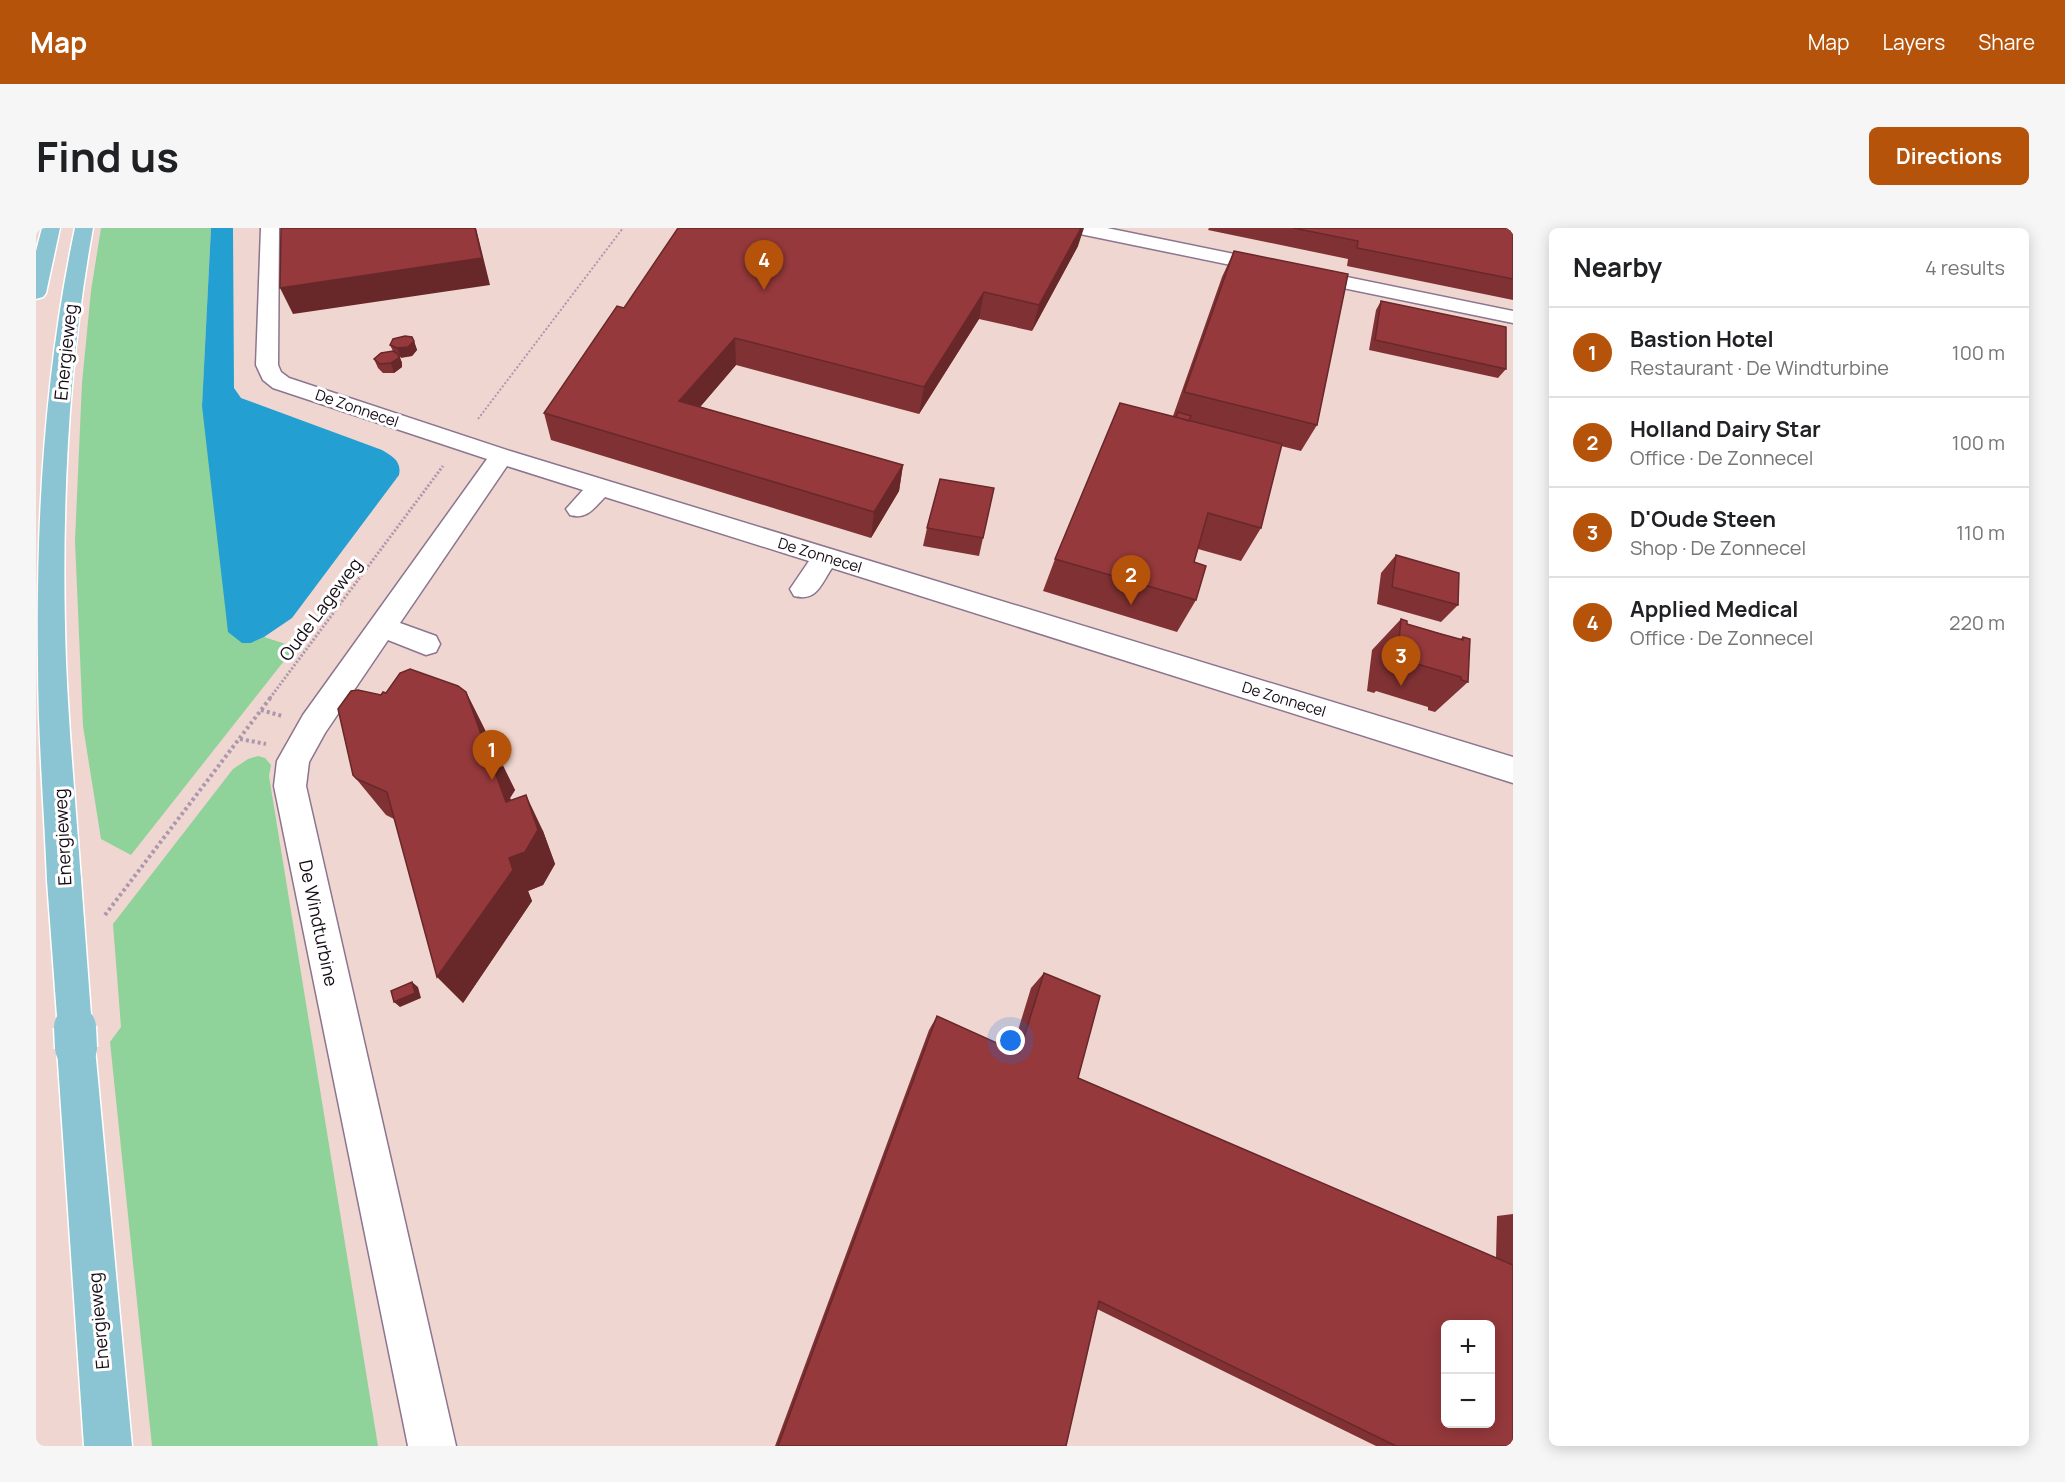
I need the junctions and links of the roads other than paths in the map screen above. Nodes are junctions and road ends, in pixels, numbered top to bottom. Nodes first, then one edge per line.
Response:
1 (51, 228) edge
2 (84, 228) edge
3 (270, 228) edge
4 (1080, 228) edge
5 (36, 293) edge
6 (1513, 316) edge
7 (502, 456) junction
8 (600, 486) junction
9 (579, 509) dead end
10 (826, 557) junction
11 (804, 589) dead end
12 (381, 627) junction
13 (426, 644) dead end
14 (1513, 770) edge
15 (108, 1446) edge
16 (432, 1446) edge

1 - 5 main road, Energieweg
2 - 15 main road, Energieweg, bridge
3 - 7 street, De Zonnecel
4 - 6 street
7 - 8 street, De Zonnecel
7 - 12 street, De Windturbine
8 - 9 street
8 - 10 street, De Zonnecel
10 - 11 street
10 - 14 street, De Zonnecel
12 - 13 street
12 - 16 street, De Windturbine

